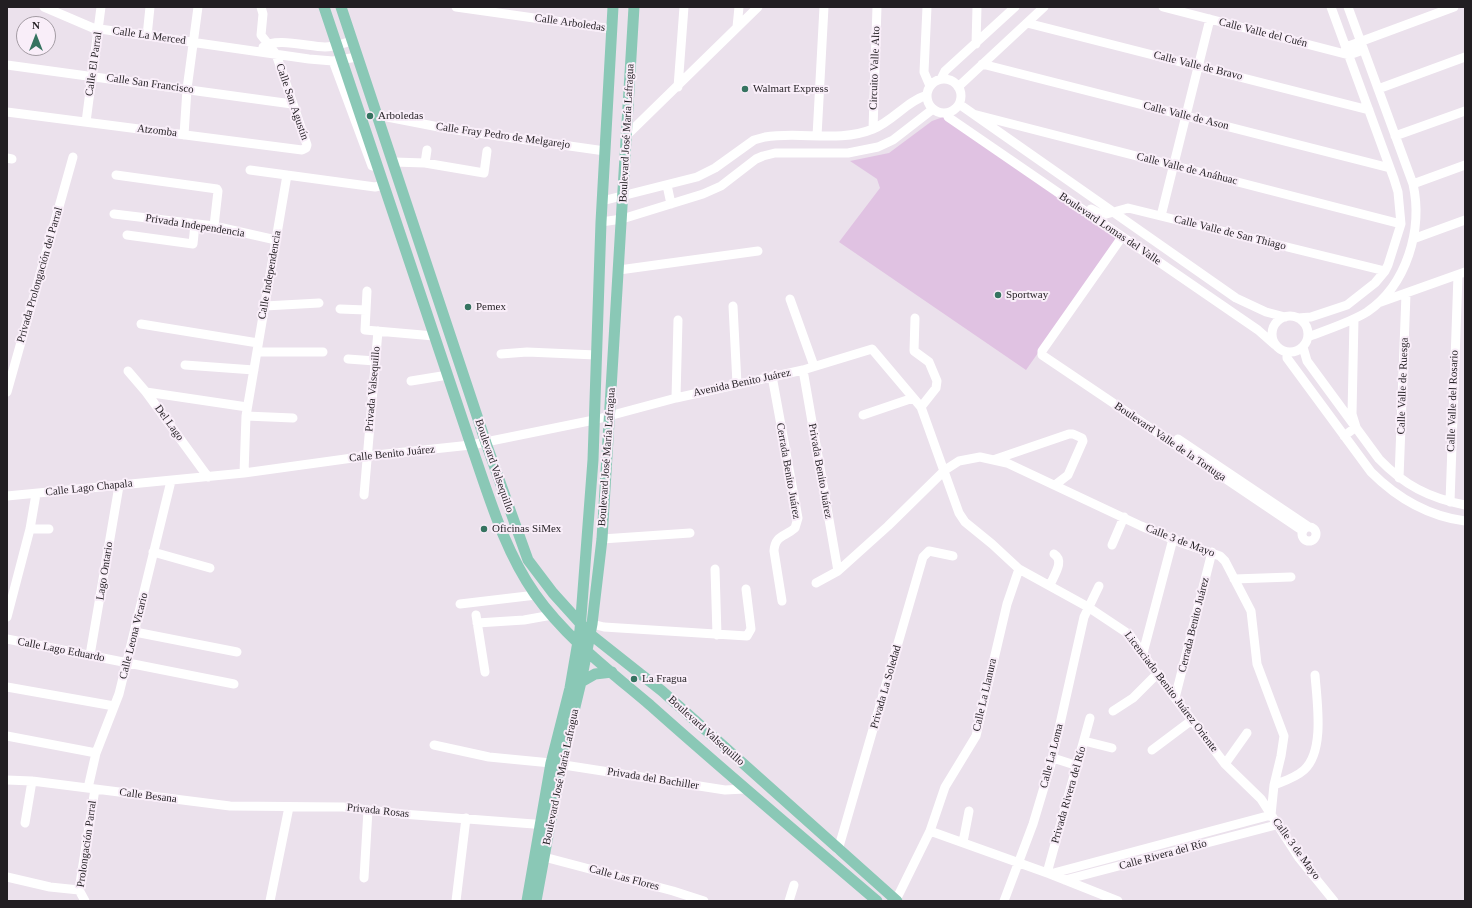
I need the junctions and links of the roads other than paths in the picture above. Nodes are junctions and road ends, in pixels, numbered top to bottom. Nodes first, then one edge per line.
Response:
1 (44, 7) edge
2 (102, 7) edge
3 (150, 7) edge
4 (198, 7) edge
5 (319, 7) edge
6 (341, 7) edge
7 (456, 7) edge
8 (613, 7) edge
9 (634, 7) edge
10 (684, 7) edge
11 (739, 7) edge
12 (758, 7) edge
13 (824, 7) edge
14 (877, 7) edge
15 (927, 7) edge
16 (977, 7) edge
17 (1015, 7) edge
18 (1044, 7) edge
19 (1163, 7) edge
20 (1331, 7) edge
21 (1348, 7) edge
22 (1454, 7) edge
23 (262, 10) edge
24 (518, 11) edge
25 (326, 12) edge
26 (1210, 19) junction
27 (1027, 22) junction
28 (736, 27) junction
29 (98, 29) junction
30 (612, 29) junction
31 (147, 36) junction
32 (352, 41) junction
33 (194, 42) junction
34 (267, 44) junction
35 (976, 44) junction
36 (337, 45) junction
37 (1362, 46) junction
38 (258, 51) junction
39 (1347, 51) junction
40 (276, 54) junction
41 (358, 57) junction
42 (1465, 57) edge
43 (338, 60) junction
44 (982, 64) junction
45 (7, 65) edge
46 (1198, 66) junction
47 (92, 76) junction
48 (940, 79) junction
49 (678, 87) junction
50 (958, 87) junction
51 (187, 89) junction
52 (1378, 89) junction
53 (928, 90) junction
54 (292, 104) junction
55 (959, 104) junction
56 (933, 109) junction
57 (1369, 110) junction
58 (1465, 111) edge
59 (7, 112) edge
60 (947, 113) junction
61 (973, 114) junction
62 (377, 115) junction
63 (1186, 116) junction
64 (86, 122) junction
65 (873, 129) junction
66 (184, 135) junction
67 (627, 135) junction
68 (846, 135) junction
69 (776, 136) junction
70 (805, 136) junction
71 (817, 136) junction
72 (1395, 136) junction
73 (306, 148) joint
74 (427, 150) dead end
75 (487, 151) dead end
76 (605, 151) junction
77 (775, 153) junction
78 (805, 153) junction
79 (848, 153) junction
80 (73, 157) dead end
81 (394, 162) junction
82 (425, 163) junction
83 (1174, 165) junction
84 (1465, 165) edge
85 (1390, 168) junction
86 (250, 170) dead end
87 (374, 170) dead end
88 (116, 175) dead end
89 (287, 175) junction
90 (1413, 184) junction
91 (667, 185) junction
92 (384, 186) junction
93 (623, 197) junction
94 (602, 201) junction
95 (671, 204) junction
96 (1078, 207) junction
97 (114, 214) dead end
98 (1116, 214) junction
99 (1161, 216) junction
100 (622, 220) junction
101 (1465, 220) edge
102 (601, 222) junction
103 (195, 224) junction
104 (1401, 224) junction
105 (214, 226) junction
106 (1110, 228) junction
107 (127, 235) dead end
108 (1122, 237) junction
109 (1413, 239) junction
110 (276, 240) junction
111 (758, 251) dead end
112 (619, 270) junction
113 (1384, 271) junction
114 (1461, 273) edge
115 (367, 291) dead end
116 (1406, 294) junction
117 (790, 300) dead end
118 (319, 303) dead end
119 (1377, 304) junction
120 (265, 306) junction
121 (733, 306) dead end
122 (340, 310) dead end
123 (366, 310) junction
124 (1284, 317) junction
125 (915, 318) dead end
126 (1298, 318) junction
127 (1354, 319) junction
128 (678, 320) dead end
129 (141, 324) dead end
130 (378, 331) junction
131 (434, 336) junction
132 (1308, 337) junction
133 (1275, 345) junction
134 (1303, 347) junction
135 (257, 348) junction
136 (872, 349) joint
137 (323, 352) dead end
138 (1287, 352) junction
139 (501, 354) dead end
140 (596, 355) junction
141 (348, 360) dead end
142 (375, 360) junction
143 (185, 365) dead end
144 (814, 366) junction
145 (254, 370) junction
146 (803, 370) junction
147 (128, 371) dead end
148 (448, 375) junction
149 (772, 376) junction
150 (411, 381) dead end
151 (737, 384) junction
152 (7, 392) edge
153 (146, 392) junction
154 (676, 398) junction
155 (913, 398) junction
156 (921, 407) junction
157 (247, 411) junction
158 (610, 414) junction
159 (863, 415) dead end
160 (1351, 416) junction
161 (293, 418) dead end
162 (594, 420) junction
163 (1338, 427) junction
164 (1356, 427) junction
165 (1344, 436) junction
166 (486, 442) junction
167 (471, 445) junction
168 (367, 456) junction
169 (996, 459) junction
170 (945, 470) junction
171 (244, 473) junction
172 (208, 476) junction
173 (1399, 478) junction
174 (171, 480) junction
175 (1055, 485) junction
176 (119, 486) junction
177 (36, 494) junction
178 (364, 495) dead end
179 (7, 496) edge
180 (1450, 502) junction
181 (1465, 505) edge
182 (1124, 518) junction
183 (1465, 521) edge
184 (30, 529) junction
185 (49, 529) dead end
186 (1306, 529) dead end
187 (690, 533) dead end
188 (602, 539) junction
189 (1173, 539) junction
190 (1112, 544) dead end
191 (153, 552) junction
192 (1212, 552) junction
193 (1054, 554) dead end
194 (953, 556) dead end
195 (210, 568) dead end
196 (714, 569) dead end
197 (1019, 569) junction
198 (838, 571) junction
199 (1291, 577) dead end
200 (1234, 579) junction
201 (816, 583) dead end
202 (1050, 585) junction
203 (1099, 586) dead end
204 (746, 589) dead end
205 (536, 595) junction
206 (782, 601) dead end
207 (460, 604) dead end
208 (1088, 607) junction
209 (552, 615) junction
210 (7, 617) edge
211 (580, 624) junction
212 (591, 629) junction
213 (136, 632) junction
214 (717, 635) junction
215 (7, 639) edge
216 (578, 643) junction
217 (587, 651) junction
218 (237, 652) dead end
219 (1143, 653) junction
220 (90, 656) junction
221 (127, 663) junction
222 (485, 672) dead end
223 (612, 672) junction
224 (1157, 674) junction
225 (1315, 675) dead end
226 (581, 682) junction
227 (234, 684) dead end
228 (7, 687) edge
229 (1175, 698) junction
230 (114, 706) junction
231 (1113, 711) dead end
232 (1090, 718) dead end
233 (1192, 720) junction
234 (1247, 733) dead end
235 (7, 736) edge
236 (1084, 741) junction
237 (434, 745) dead end
238 (1112, 748) dead end
239 (1152, 750) dead end
240 (96, 753) junction
241 (1052, 758) junction
242 (556, 764) junction
243 (1225, 764) junction
244 (1078, 766) junction
245 (7, 780) edge
246 (32, 781) junction
247 (1274, 785) junction
248 (91, 788) junction
249 (745, 789) junction
250 (289, 807) junction
251 (368, 810) junction
252 (969, 811) dead end
253 (1271, 814) junction
254 (466, 818) junction
255 (25, 823) dead end
256 (545, 825) junction
257 (1276, 825) junction
258 (1213, 830) junction
259 (930, 831) junction
260 (1216, 841) junction
261 (962, 842) junction
262 (838, 850) junction
263 (1138, 850) junction
264 (544, 857) junction
265 (1140, 861) junction
266 (1019, 864) junction
267 (1048, 873) junction
268 (7, 877) edge
269 (364, 878) dead end
270 (1065, 880) junction
271 (794, 885) dead end
272 (79, 890) junction
273 (84, 900) edge
274 (270, 901) edge
275 (456, 901) edge
276 (527, 901) edge
277 (536, 901) edge
278 (704, 901) edge
279 (789, 901) edge
280 (877, 901) edge
281 (896, 901) edge
282 (1004, 901) edge
283 (1118, 901) edge
284 (1334, 901) edge

1 - 29 street, Calle La Merced
2 - 29 street, Calle El Parral
3 - 31 street
4 - 33 street
5 - 25 street
6 - 32 main road, Boulevard Valsequillo
7 - 24 street, Calle Arboledas
8 - 30 main road, Boulevard José María Lafragua
9 - 67 main road, Boulevard José María Lafragua
10 - 49 street
11 - 28 street
12 - 28 street
13 - 71 street
14 - 65 street, Circuito Valle Alto
15 - 53 street
16 - 35 street
17 - 35 street
18 - 27 street
19 - 26 street, Calle Valle del Cuén
20 - 39 street
21 - 37 street
22 - 37 street
23 - 34 street, Calle San Agustín
24 - 30 street, Calle Arboledas
25 - 36 main road, Boulevard Valsequillo
26 - 39 street, Calle Valle del Cuén
26 - 46 street
27 - 44 street
27 - 46 street, Calle Valle de Bravo
28 - 49 street
29 - 31 street, Calle La Merced
29 - 47 street, Calle El Parral
30 - 76 main road, Boulevard José María Lafragua
31 - 33 street, Calle La Merced
32 - 36 street
32 - 41 main road, Boulevard Valsequillo
33 - 38 street, Calle La Merced
33 - 51 street
34 - 36 street
34 - 38 street
34 - 40 street, Calle San Agustín
35 - 48 street
36 - 43 main road, Boulevard Valsequillo
37 - 39 street
37 - 52 street
38 - 40 street, Calle La Merced
39 - 57 street
40 - 43 street, Calle La Merced
40 - 54 street, Calle San Agustín
41 - 43 street, Calle La Merced
41 - 62 main road, Boulevard Valsequillo
42 - 52 street
43 - 87 street
43 - 92 main road, Boulevard Valsequillo
44 - 50 street
44 - 63 street, Calle Valle de Ason
45 - 47 street, Calle San Francisco
46 - 57 street, Calle Valle de Bravo
46 - 63 street
47 - 51 street, Calle San Francisco
47 - 64 street, Calle El Parral
48 - 50 street
48 - 53 street
49 - 67 street
50 - 55 street
51 - 54 street, Calle San Francisco
51 - 66 street
52 - 72 street
53 - 56 street
53 - 65 street
54 - 73 street, Calle San Agustín
55 - 60 street
55 - 61 street, Boulevard Lomas del Valle
56 - 60 street
56 - 79 street
57 - 85 street
58 - 72 street
59 - 64 street, Atzomba
60 - 96 street, Boulevard Lomas del Valle
61 - 83 street, Calle Valle de Anáhuac
61 - 98 street, Boulevard Lomas del Valle
62 - 76 street, Calle Fray Pedro de Melgarejo
62 - 81 main road, Boulevard Valsequillo
63 - 83 street
63 - 85 street, Calle Valle de Ason
64 - 66 street, Atzomba
65 - 68 street
66 - 73 street, Atzomba
67 - 93 main road, Boulevard José María Lafragua
68 - 71 street
68 - 79 street
69 - 70 street
69 - 77 street
69 - 91 street
70 - 71 street
70 - 78 street
72 - 90 street
74 - 82 street
75 - 82 street
76 - 94 main road, Boulevard José María Lafragua
77 - 78 street
77 - 95 street
78 - 79 street
80 - 152 street, Privada Prolongación del Parral
81 - 82 street
81 - 166 main road, Boulevard Valsequillo
83 - 99 street
83 - 104 street, Calle Valle de Anáhuac
84 - 90 street
85 - 104 street
86 - 89 street
88 - 105 street
89 - 92 street
89 - 110 street, Calle Independencia
90 - 109 street
91 - 93 street
91 - 95 street
92 - 131 main road, Boulevard Valsequillo
93 - 94 street
93 - 100 main road, Boulevard José María Lafragua
94 - 102 main road, Boulevard José María Lafragua
95 - 100 street
96 - 98 street, Calle Valle de San Thiago
96 - 106 street, Boulevard Lomas del Valle
97 - 103 street, Privada Independencia
98 - 99 street, Calle Valle de San Thiago
98 - 106 street
98 - 124 street, Boulevard Lomas del Valle
99 - 113 street, Calle Valle de San Thiago
100 - 102 street
100 - 112 main road, Boulevard José María Lafragua
101 - 109 street
102 - 140 main road, Boulevard José María Lafragua
103 - 105 street, Privada Independencia
103 - 107 street
104 - 113 street
105 - 110 street, Privada Independencia
106 - 108 street, Boulevard Lomas del Valle
108 - 133 street, Boulevard Lomas del Valle
108 - 186 street, Boulevard Valle de la Tortuga
109 - 119 street
110 - 120 street, Calle Independencia
111 - 112 street
112 - 158 main road, Boulevard José María Lafragua
113 - 126 street
114 - 116 street
114 - 180 street, Calle Valle del Rosario
115 - 123 street
116 - 119 street
116 - 173 street, Calle Valle de Ruesga
117 - 144 street
118 - 120 street
119 - 127 street
120 - 135 street, Calle Independencia
121 - 151 street
122 - 123 street
123 - 130 street, Privada Valsequillo
124 - 126 street
124 - 133 street
125 - 156 street
126 - 132 street
127 - 132 street
127 - 160 street
128 - 154 street
129 - 135 street
130 - 131 street, Privada Valsequillo
130 - 142 street, Privada Valsequillo
131 - 148 main road, Boulevard Valsequillo
132 - 134 street
133 - 138 street
134 - 138 street
134 - 160 street
135 - 137 street
135 - 145 street, Calle Independencia
136 - 144 street, Avenida Benito Juárez
136 - 155 street, Licenciado Benito Juárez Oriente
138 - 163 street
139 - 140 street
140 - 162 main road, Boulevard José María Lafragua
141 - 142 street
142 - 168 street, Privada Valsequillo
143 - 145 street
144 - 146 street, Avenida Benito Juárez
145 - 157 street, Calle Independencia
146 - 149 street, Avenida Benito Juárez
146 - 198 street, Privada Benito Juárez
147 - 153 street, Del Lago
148 - 150 street
148 - 167 main road, Boulevard Valsequillo
149 - 151 street, Avenida Benito Juárez
149 - 206 street, Cerrada Benito Juárez
151 - 154 street, Avenida Benito Juárez
153 - 157 street
153 - 172 street, Del Lago
154 - 158 street, Avenida Benito Juárez
155 - 156 street, Licenciado Benito Juárez Oriente
155 - 159 street
156 - 170 street, Licenciado Benito Juárez Oriente
157 - 161 street
157 - 171 street, Calle Independencia
158 - 162 street, Calle Benito Juárez
158 - 188 main road, Boulevard José María Lafragua
160 - 163 street
160 - 164 street
162 - 166 street, Calle Benito Juárez
162 - 211 main road, Boulevard José María Lafragua
163 - 165 street
164 - 165 street
164 - 173 street
165 - 183 street
166 - 167 street, Calle Benito Juárez
166 - 211 main road, Boulevard Valsequillo
167 - 168 street, Calle Benito Juárez
167 - 205 main road, Boulevard Valsequillo
168 - 171 street, Calle Benito Juárez
168 - 178 street, Privada Valsequillo
169 - 170 street, Calle 3 de Mayo
169 - 175 street, Calle 3 de Mayo
169 - 175 street
170 - 197 street, Licenciado Benito Juárez Oriente
170 - 198 street, Calle 3 de Mayo
171 - 172 street, Calle Benito Juárez
172 - 174 street, Calle Benito Juárez
173 - 180 street
174 - 176 street, Calle Lago Chapala
174 - 191 street, Calle Leona Vicario
175 - 182 street, Calle 3 de Mayo
176 - 177 street, Calle Lago Chapala
176 - 220 street, Lago Ontario
177 - 179 street, Calle Lago Chapala
177 - 184 street
180 - 181 street
182 - 189 street, Calle 3 de Mayo
182 - 190 street
184 - 185 street
184 - 210 street
187 - 188 street
188 - 212 main road, Boulevard José María Lafragua
189 - 192 street, Calle 3 de Mayo
189 - 219 street
191 - 195 street
191 - 213 street, Calle Leona Vicario
192 - 200 street, Calle 3 de Mayo
192 - 229 street, Cerrada Benito Juárez
193 - 202 street
194 - 262 street, Privada La Soledad
196 - 214 street
197 - 202 street, Licenciado Benito Juárez Oriente
197 - 259 street, Calle La Llanura
198 - 201 street, Calle 3 de Mayo
199 - 200 street
200 - 247 street, Calle 3 de Mayo
202 - 208 street, Licenciado Benito Juárez Oriente
203 - 208 street, Calle La Loma
204 - 214 street
205 - 207 street
205 - 209 main road, Boulevard Valsequillo
208 - 219 street, Licenciado Benito Juárez Oriente
208 - 241 street, Calle La Loma
209 - 216 main road, Boulevard Valsequillo
209 - 222 street
211 - 212 main road, Boulevard Valsequillo
211 - 216 main road, Boulevard José María Lafragua
212 - 214 street
212 - 217 main road, Boulevard José María Lafragua
212 - 262 main road, Boulevard Valsequillo
213 - 218 street
213 - 221 street, Calle Leona Vicario
215 - 220 street, Calle Lago Eduardo
216 - 217 main road, Boulevard Valsequillo
216 - 242 main road, Boulevard José María Lafragua
217 - 223 main road, Boulevard Valsequillo
217 - 226 main road, Boulevard José María Lafragua
219 - 224 street, Licenciado Benito Juárez Oriente
220 - 221 street, Calle Lago Eduardo
221 - 227 street, Calle Lago Eduardo
221 - 230 street, Calle Leona Vicario
223 - 226 main road
223 - 249 main road, Boulevard Valsequillo
224 - 229 street, Licenciado Benito Juárez Oriente
224 - 231 street
225 - 247 street
226 - 242 main road, Boulevard José María Lafragua
228 - 230 street
229 - 233 street, Licenciado Benito Juárez Oriente
230 - 240 street, Calle Leona Vicario
232 - 236 street, Privada Rivera del Río
233 - 239 street
233 - 243 street, Licenciado Benito Juárez Oriente
234 - 243 street
235 - 240 street
236 - 238 street
236 - 244 street, Privada Rivera del Río
237 - 242 street, Privada del Bachiller
240 - 248 street, Calle Leona Vicario
241 - 244 street
241 - 266 street, Calle La Loma
242 - 249 street, Privada del Bachiller
242 - 256 main road, Boulevard José María Lafragua
243 - 253 street, Licenciado Benito Juárez Oriente
244 - 267 street, Privada Rivera del Río
245 - 246 street, Calle Besana
246 - 248 street, Calle Besana
246 - 255 street
247 - 253 street, Calle 3 de Mayo
248 - 250 street, Calle Besana
248 - 272 street, Prolongación Parral
249 - 280 main road, Boulevard Valsequillo
250 - 251 street, Privada Rosas
250 - 274 street
251 - 254 street, Privada Rosas
251 - 269 street
252 - 261 street
253 - 257 street, Calle 3 de Mayo
253 - 258 street, Calle Rivera del Río
254 - 256 street, Privada Rosas
254 - 275 street
256 - 264 main road, Boulevard José María Lafragua
256 - 276 main road, Boulevard José María Lafragua
257 - 260 street, Calle Rivera del Río
257 - 284 street, Calle 3 de Mayo
258 - 260 street
258 - 263 street, Calle Rivera del Río
259 - 261 street
259 - 281 street, Calle La Llanura
260 - 265 street, Calle Rivera del Río
261 - 266 street
262 - 281 main road, Boulevard Valsequillo
263 - 265 street
263 - 267 street, Calle Rivera del Río
264 - 277 main road, Boulevard José María Lafragua
264 - 278 street, Calle Las Flores
265 - 270 street, Calle Rivera del Río
266 - 267 street
266 - 282 street, Calle La Loma
267 - 270 street
268 - 272 street
270 - 283 street
271 - 279 street
272 - 273 street, Prolongación Parral

